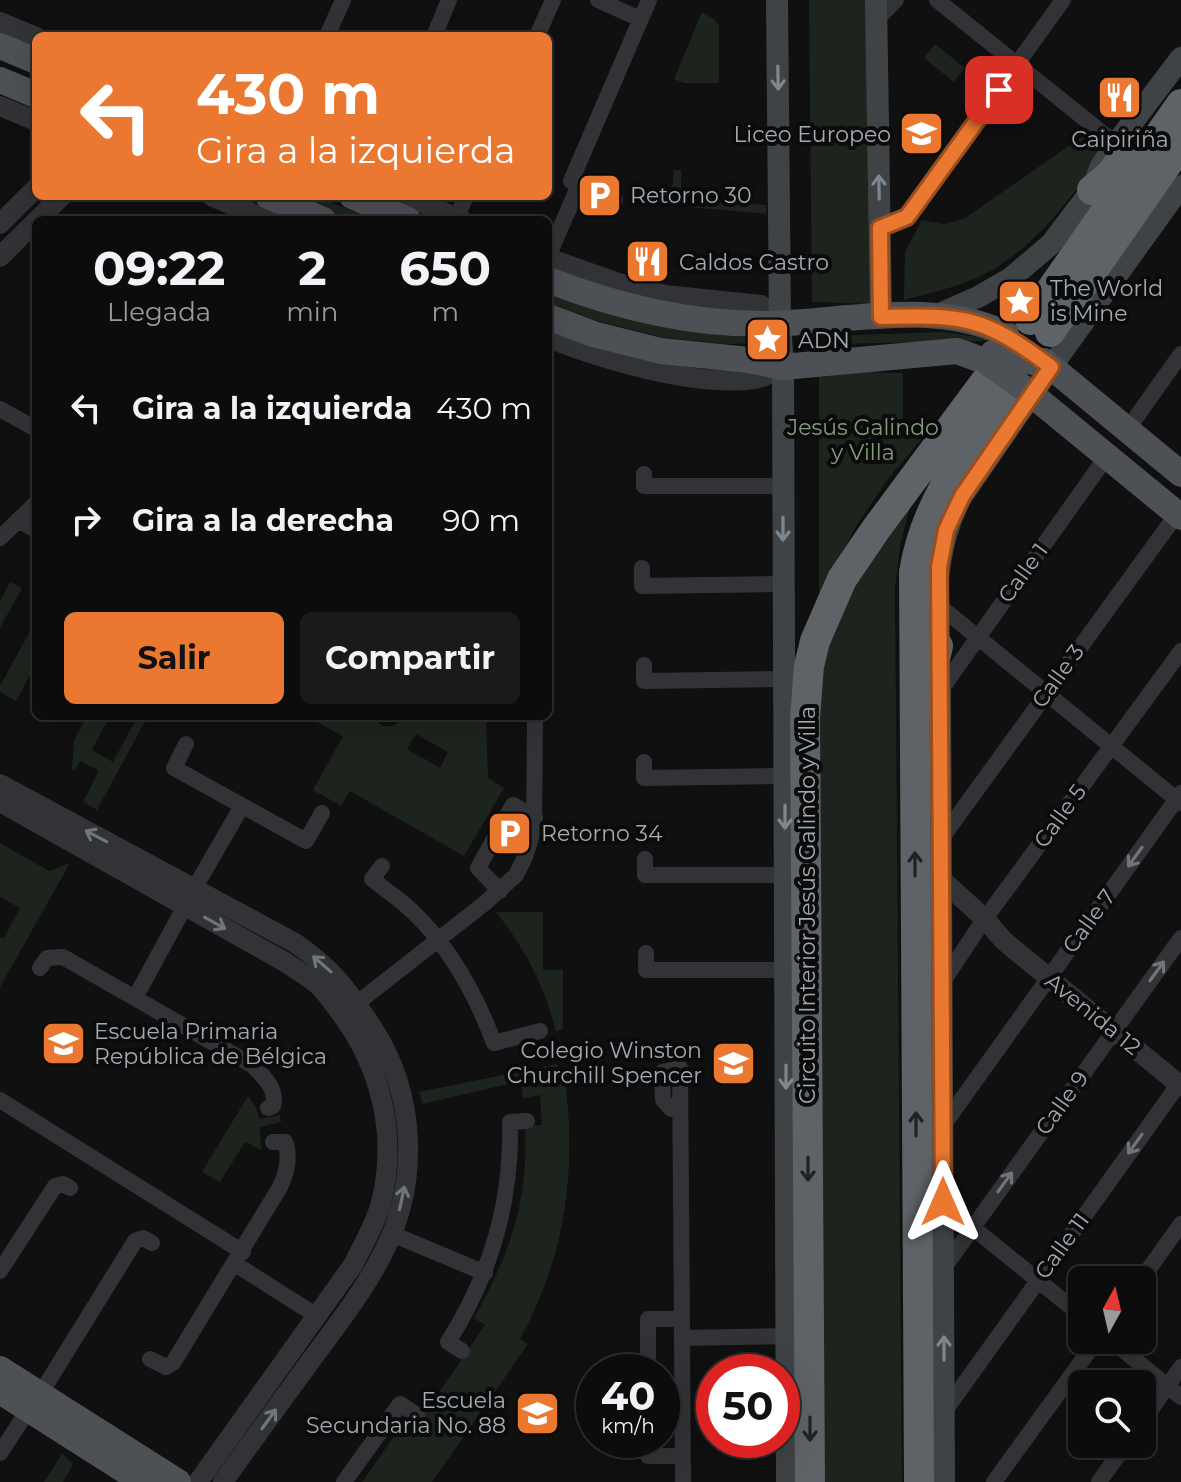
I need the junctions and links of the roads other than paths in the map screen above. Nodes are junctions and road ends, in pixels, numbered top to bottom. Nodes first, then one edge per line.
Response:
1 (343, 0) edge
2 (449, 0) edge
3 (553, 0) edge
4 (598, 0) edge
5 (649, 0) edge
6 (777, 0) edge
7 (896, 0) edge
8 (937, 0) edge
9 (1063, 0) edge
10 (876, 10) edge
11 (640, 19) junction
12 (0, 22) edge
13 (329, 32) edge
14 (436, 32) edge
15 (539, 32) edge
16 (32, 35) edge
17 (0, 46) edge
18 (1181, 58) edge
19 (32, 59) edge
20 (1017, 64) junction
21 (0, 80) edge
22 (1181, 83) edge
23 (32, 93) edge
24 (1181, 104) edge
25 (0, 106) edge
26 (32, 119) edge
27 (1116, 144) junction
28 (1181, 144) edge
29 (579, 185) junction
30 (1092, 190) junction
31 (32, 192) edge
32 (1179, 194) edge
33 (58, 200) edge
34 (223, 200) edge
35 (361, 200) edge
36 (415, 200) edge
37 (615, 200) dead end
38 (259, 212) edge
39 (42, 216) edge
40 (291, 216) edge
41 (399, 216) edge
42 (453, 216) edge
43 (0, 224) edge
44 (32, 226) edge
45 (880, 228) junction
46 (552, 248) edge
47 (0, 257) edge
48 (552, 259) edge
49 (552, 281) edge
50 (935, 316) junction
51 (881, 317) junction
52 (552, 319) edge
53 (780, 323) junction
54 (552, 340) edge
55 (1181, 354) edge
56 (1013, 362) junction
57 (1046, 364) junction
58 (783, 367) junction
59 (0, 409) edge
60 (32, 427) edge
61 (1127, 430) junction
62 (1107, 456) junction
63 (644, 474) dead end
64 (1181, 474) edge
65 (783, 486) junction
66 (32, 507) edge
67 (1179, 515) edge
68 (18, 520) junction
69 (32, 528) edge
70 (0, 538) edge
71 (642, 568) dead end
72 (784, 584) junction
73 (937, 604) junction
74 (827, 611) junction
75 (977, 636) junction
76 (938, 646) junction
77 (1181, 651) edge
78 (644, 665) dead end
79 (784, 679) junction
80 (940, 691) junction
81 (1046, 693) junction
82 (535, 720) edge
83 (784, 741) junction
84 (186, 744) dead end
85 (1111, 746) junction
86 (644, 762) dead end
87 (914, 768) junction
88 (785, 776) junction
89 (0, 784) edge
90 (1180, 799) edge
91 (0, 802) edge
92 (242, 806) junction
93 (322, 813) dead end
94 (535, 817) junction
95 (941, 839) junction
96 (645, 859) dead end
97 (124, 861) junction
98 (382, 866) dead end
99 (785, 875) junction
100 (941, 887) junction
101 (500, 891) junction
102 (189, 897) junction
103 (982, 923) junction
104 (1181, 938) edge
105 (438, 940) junction
106 (295, 943) junction
107 (646, 953) dead end
108 (285, 962) junction
109 (40, 968) dead end
110 (785, 970) junction
111 (1048, 977) junction
112 (942, 983) junction
113 (135, 998) junction
114 (356, 1004) junction
115 (540, 1031) dead end
116 (1114, 1031) junction
117 (1180, 1084) edge
118 (0, 1100) edge
119 (395, 1107) junction
120 (268, 1108) dead end
121 (680, 1110) dead end
122 (527, 1121) dead end
123 (942, 1127) junction
124 (273, 1142) dead end
125 (70, 1188) dead end
126 (1181, 1224) edge
127 (972, 1227) junction
128 (392, 1234) junction
129 (152, 1243) dead end
130 (239, 1258) junction
131 (1151, 1266) edge
132 (943, 1269) junction
133 (0, 1271) edge
134 (361, 1271) junction
135 (485, 1273) junction
136 (1037, 1279) junction
137 (1068, 1304) edge
138 (317, 1316) junction
139 (682, 1319) junction
140 (787, 1336) junction
141 (682, 1338) junction
142 (462, 1351) dead end
143 (648, 1354) edge
144 (1087, 1354) edge
145 (1128, 1354) edge
146 (150, 1359) dead end
147 (1181, 1367) edge
148 (0, 1369) edge
149 (1167, 1386) junction
150 (0, 1391) edge
151 (1181, 1397) edge
152 (35, 1401) junction
153 (1156, 1402) edge
154 (944, 1412) junction
155 (417, 1415) dead end
156 (0, 1453) edge
157 (683, 1456) joint
158 (1116, 1458) edge
159 (143, 1482) edge
160 (178, 1482) edge
161 (198, 1482) edge
162 (223, 1482) edge
163 (344, 1482) edge
164 (683, 1482) edge
165 (787, 1482) edge
166 (810, 1482) edge
167 (919, 1482) edge
168 (944, 1482) edge
169 (994, 1482) edge
170 (1099, 1482) edge

1 - 13 street
2 - 14 street
3 - 15 street
4 - 11 street
5 - 11 street
6 -> 53 main road
7 - 10 street
8 - 20 street
9 - 20 street
45 -> 10 main road
11 - 29 street
12 - 16 street
17 - 19 main road
18 - 27 main road
20 - 27 street
20 - 45 street
21 - 23 main road
22 - 30 highway
24 - 56 highway
25 - 26 street
27 - 30 main road
28 - 56 highway
29 - 37 street
29 - 46 street
30 - 50 main road
31 - 43 street
32 - 57 main road
33 - 39 street
34 - 38 street
35 - 41 main road
36 - 42 street
38 - 40 main road
44 - 47 street
45 - 51 main road
48 - 53 street
49 - 53 main road
50 - 51 main road
50 - 56 main road
51 - 53 main road
52 - 58 main road
53 - 58 main road
54 - 58 street
55 - 61 street
56 - 57 main road, bridge
56 - 57 main road
56 - 58 main road
56 - 62 main road
56 - 73 main road
56 - 74 highway, Circuito Interior Jesús Galindo y Villa
56 - 87 highway
57 - 61 main road
58 - 65 main road
59 - 60 street
61 - 64 main road
62 - 67 main road
62 - 75 street, Calle 1
63 - 65 street
65 -> 72 main road
66 - 68 street
67 - 81 street, Calle 3
68 - 69 street
68 - 70 street
71 - 72 street
72 - 79 main road
73 - 75 street
73 - 76 main road
74 - 83 highway
74 -> 166 highway, Circuito Interior Jesús Galindo y Villa
75 - 80 street, Calle 1
75 - 81 street
76 - 80 main road
76 - 87 highway
77 - 85 street, Calle 5
78 - 79 street
79 - 83 main road
80 - 95 main road
81 - 85 street
81 - 95 street, Calle 3
82 - 94 street
83 - 88 main road
84 - 92 street
85 - 90 street
85 - 103 street, Calle 5
86 - 88 street
167 -> 87 highway
88 -> 99 main road
97 -> 89 street
90 -> 111 street, Calle 7
91 - 97 street
92 - 93 street
92 - 102 street
94 - 101 street
94 - 101 street
95 - 100 main road
96 - 99 street
97 - 102 street
98 - 105 street
99 - 110 main road
100 - 103 street, Avenida 12
100 - 112 main road
101 - 105 street
102 - 106 street
102 -> 108 street
102 - 113 street
103 - 111 street, Avenida 12
103 - 112 street, Calle 5
116 -> 104 street, Calle 9
105 - 114 street
105 - 115 street
106 - 108 street
114 -> 106 street
107 - 110 street
108 - 119 street
109 - 113 street
110 -> 140 main road
111 - 116 street, Avenida 12
111 - 123 street, Calle 7
112 - 123 main road
113 - 120 street
114 - 119 street
116 - 117 street, Avenida 12
127 -> 116 street, Calle 9
117 -> 136 street, Calle 11
118 - 130 street
128 -> 119 street
119 - 134 street
121 - 139 street
122 - 135 street
123 - 132 main road
124 - 130 street
125 - 133 street
126 - 131 street
127 - 132 street, Calle 9
127 - 136 street
128 - 134 street
128 - 135 street
129 - 152 street
130 - 138 street
130 - 146 street
154 -> 132 main road
134 - 138 street
162 -> 134 street
135 - 142 street
136 - 137 street
136 - 154 street, Calle 11
138 - 161 street
139 - 141 street
139 - 143 street
140 - 141 street
140 - 165 main road
141 - 157 street
144 - 169 street
145 - 149 street
147 - 149 street
148 - 152 main road
149 - 151 street
149 - 153 street
150 - 152 main road
152 - 156 street
152 - 159 main road
152 - 160 main road
154 - 168 main road
155 - 163 street
157 - 164 street
158 - 170 street

